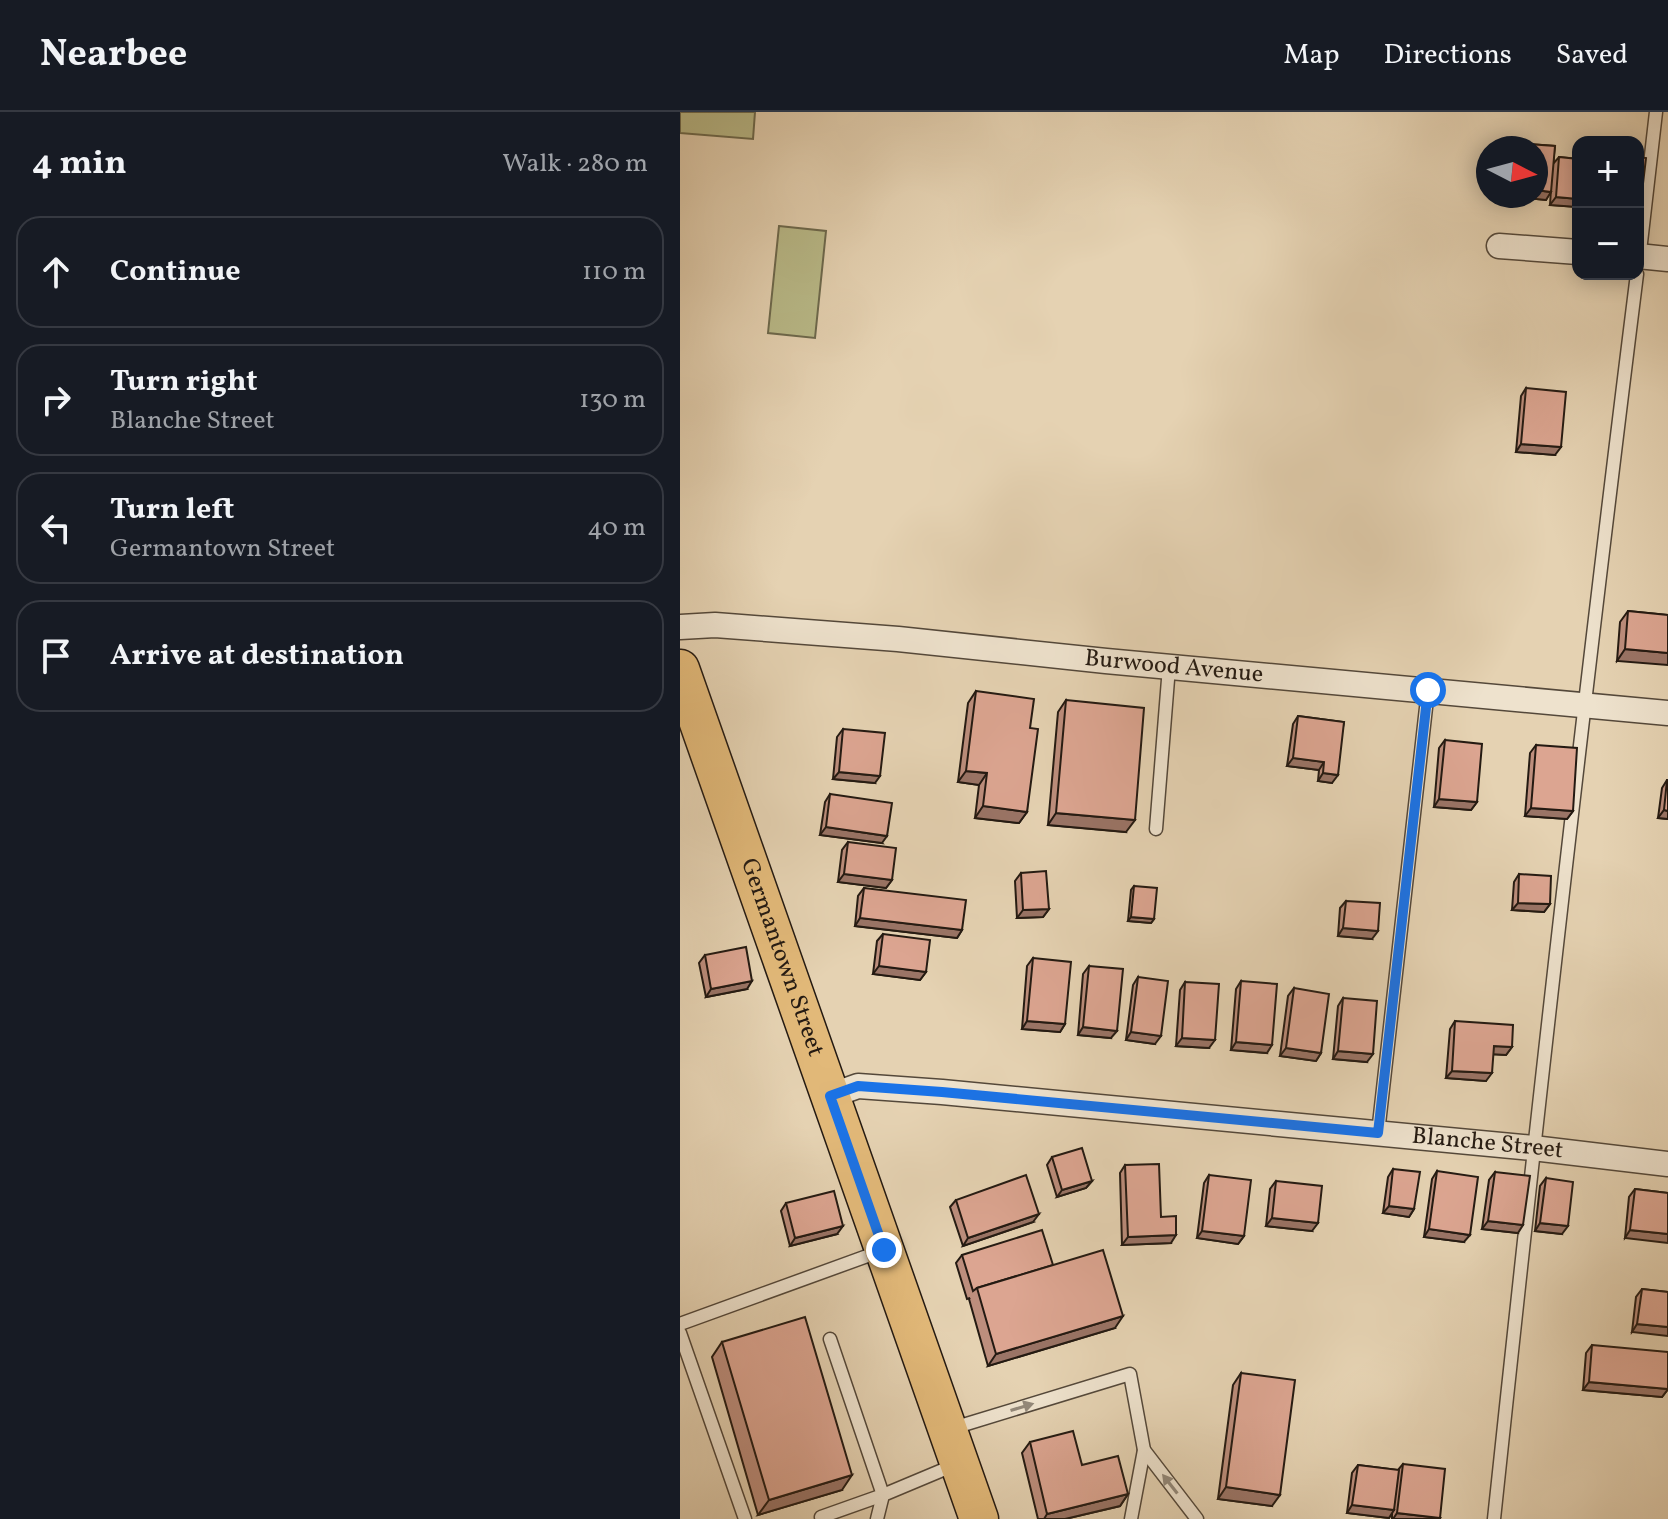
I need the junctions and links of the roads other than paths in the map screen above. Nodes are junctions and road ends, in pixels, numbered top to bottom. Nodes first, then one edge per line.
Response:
1 (1656, 112) edge
2 (1644, 213) edge
3 (1499, 246) dead end
4 (1572, 252) edge
5 (1668, 259) edge
6 (1644, 262) edge
7 (1636, 280) edge
8 (680, 627) edge
9 (1169, 667) junction
10 (680, 669) edge
11 (1428, 690) junction
12 (1584, 705) junction
13 (1668, 713) edge
14 (1156, 829) dead end
15 (830, 1096) junction
16 (1378, 1133) junction
17 (1533, 1148) junction
18 (1668, 1164) edge
19 (884, 1250) junction
20 (680, 1324) edge
21 (680, 1333) edge
22 (830, 1339) dead end
23 (953, 1446) junction
24 (1144, 1450) junction
25 (883, 1495) junction
26 (821, 1517) dead end
27 (745, 1519) edge
28 (877, 1519) edge
29 (979, 1519) edge
30 (1131, 1519) edge
31 (1197, 1519) edge
32 (1494, 1519) edge

1 - 2 lane
3 - 4 street
5 - 6 street
7 - 12 lane
8 - 9 street, Burwood Avenue
9 - 11 street, Burwood Avenue
9 - 14 lane
10 - 15 main road, Germantown Street
11 - 12 street, Burwood Avenue
11 - 16 lane
12 - 13 street, Burwood Avenue
12 - 17 lane
15 - 16 street, Blanche Street
15 - 19 main road, Germantown Street
16 - 17 street, Blanche Street
17 - 18 street, Blanche Street
17 - 32 lane
19 - 20 lane
19 - 23 main road, Germantown Street
21 - 27 lane
22 - 25 lane
23 -> 24 lane
23 - 25 lane
23 - 29 main road, Germantown Street
24 - 30 lane
31 -> 24 lane
25 - 26 lane
25 - 28 lane

